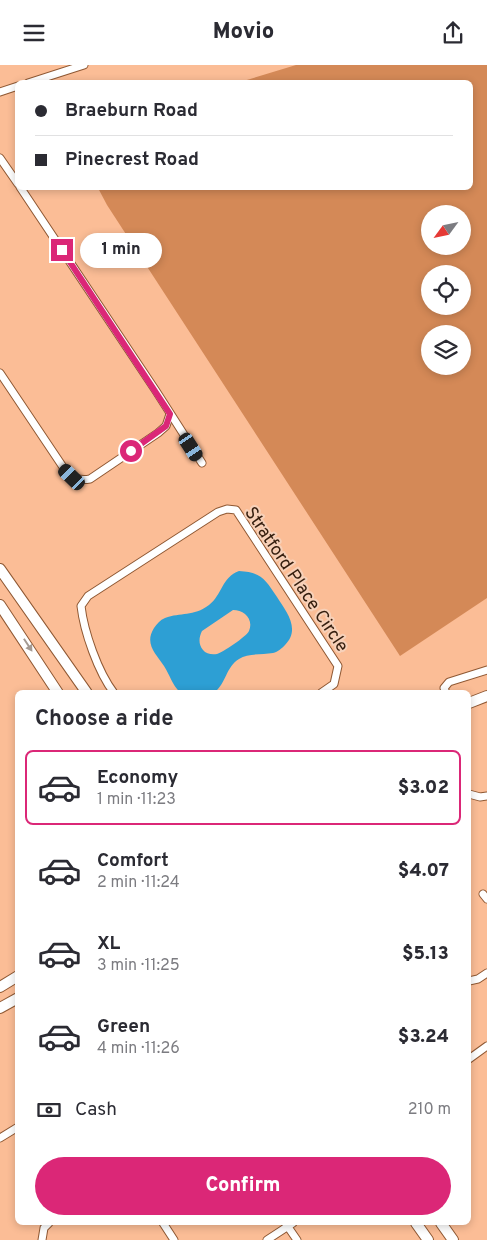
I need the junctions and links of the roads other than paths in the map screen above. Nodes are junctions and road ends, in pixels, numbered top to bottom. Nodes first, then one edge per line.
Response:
1 (84, 65) edge
2 (71, 67) edge
3 (36, 80) edge
4 (15, 87) edge
5 (0, 92) edge
6 (0, 158) edge
7 (15, 180) edge
8 (22, 190) edge
9 (0, 373) edge
10 (170, 414) junction
11 (202, 463) dead end
12 (2, 575) edge
13 (0, 605) edge
14 (487, 670) edge
15 (56, 690) edge
16 (85, 690) edge
17 (112, 690) edge
18 (325, 690) edge
19 (445, 690) edge
20 (487, 696) edge
21 (471, 702) edge
22 (471, 794) edge
23 (487, 797) edge
24 (487, 973) edge
25 (15, 978) edge
26 (471, 981) edge
27 (0, 989) edge
28 (0, 996) edge
29 (15, 1000) edge
30 (0, 1008) edge
31 (487, 1046) edge
32 (471, 1058) edge
33 (15, 1129) edge
34 (0, 1138) edge
35 (47, 1225) edge
36 (164, 1225) edge
37 (288, 1225) edge
38 (290, 1225) edge
39 (417, 1225) edge
40 (442, 1225) edge
41 (42, 1240) edge
42 (174, 1240) edge
43 (267, 1240) edge
44 (297, 1240) edge
45 (428, 1240) edge
46 (453, 1240) edge

1 - 2 street
2 - 3 street
4 - 5 street
6 - 7 street
8 - 10 street
9 - 10 street
10 - 11 street
12 - 16 main road
13 -> 15 main road
14 - 19 street
17 - 18 street, Stratford Place Circle
20 - 21 main road
22 - 23 street
24 - 26 street
25 - 27 main road
27 - 28 main road
29 - 30 main road
31 - 32 street
33 - 34 street
35 - 41 street
36 - 42 street
37 - 43 street
38 - 44 street
39 - 45 main road
40 - 46 main road

